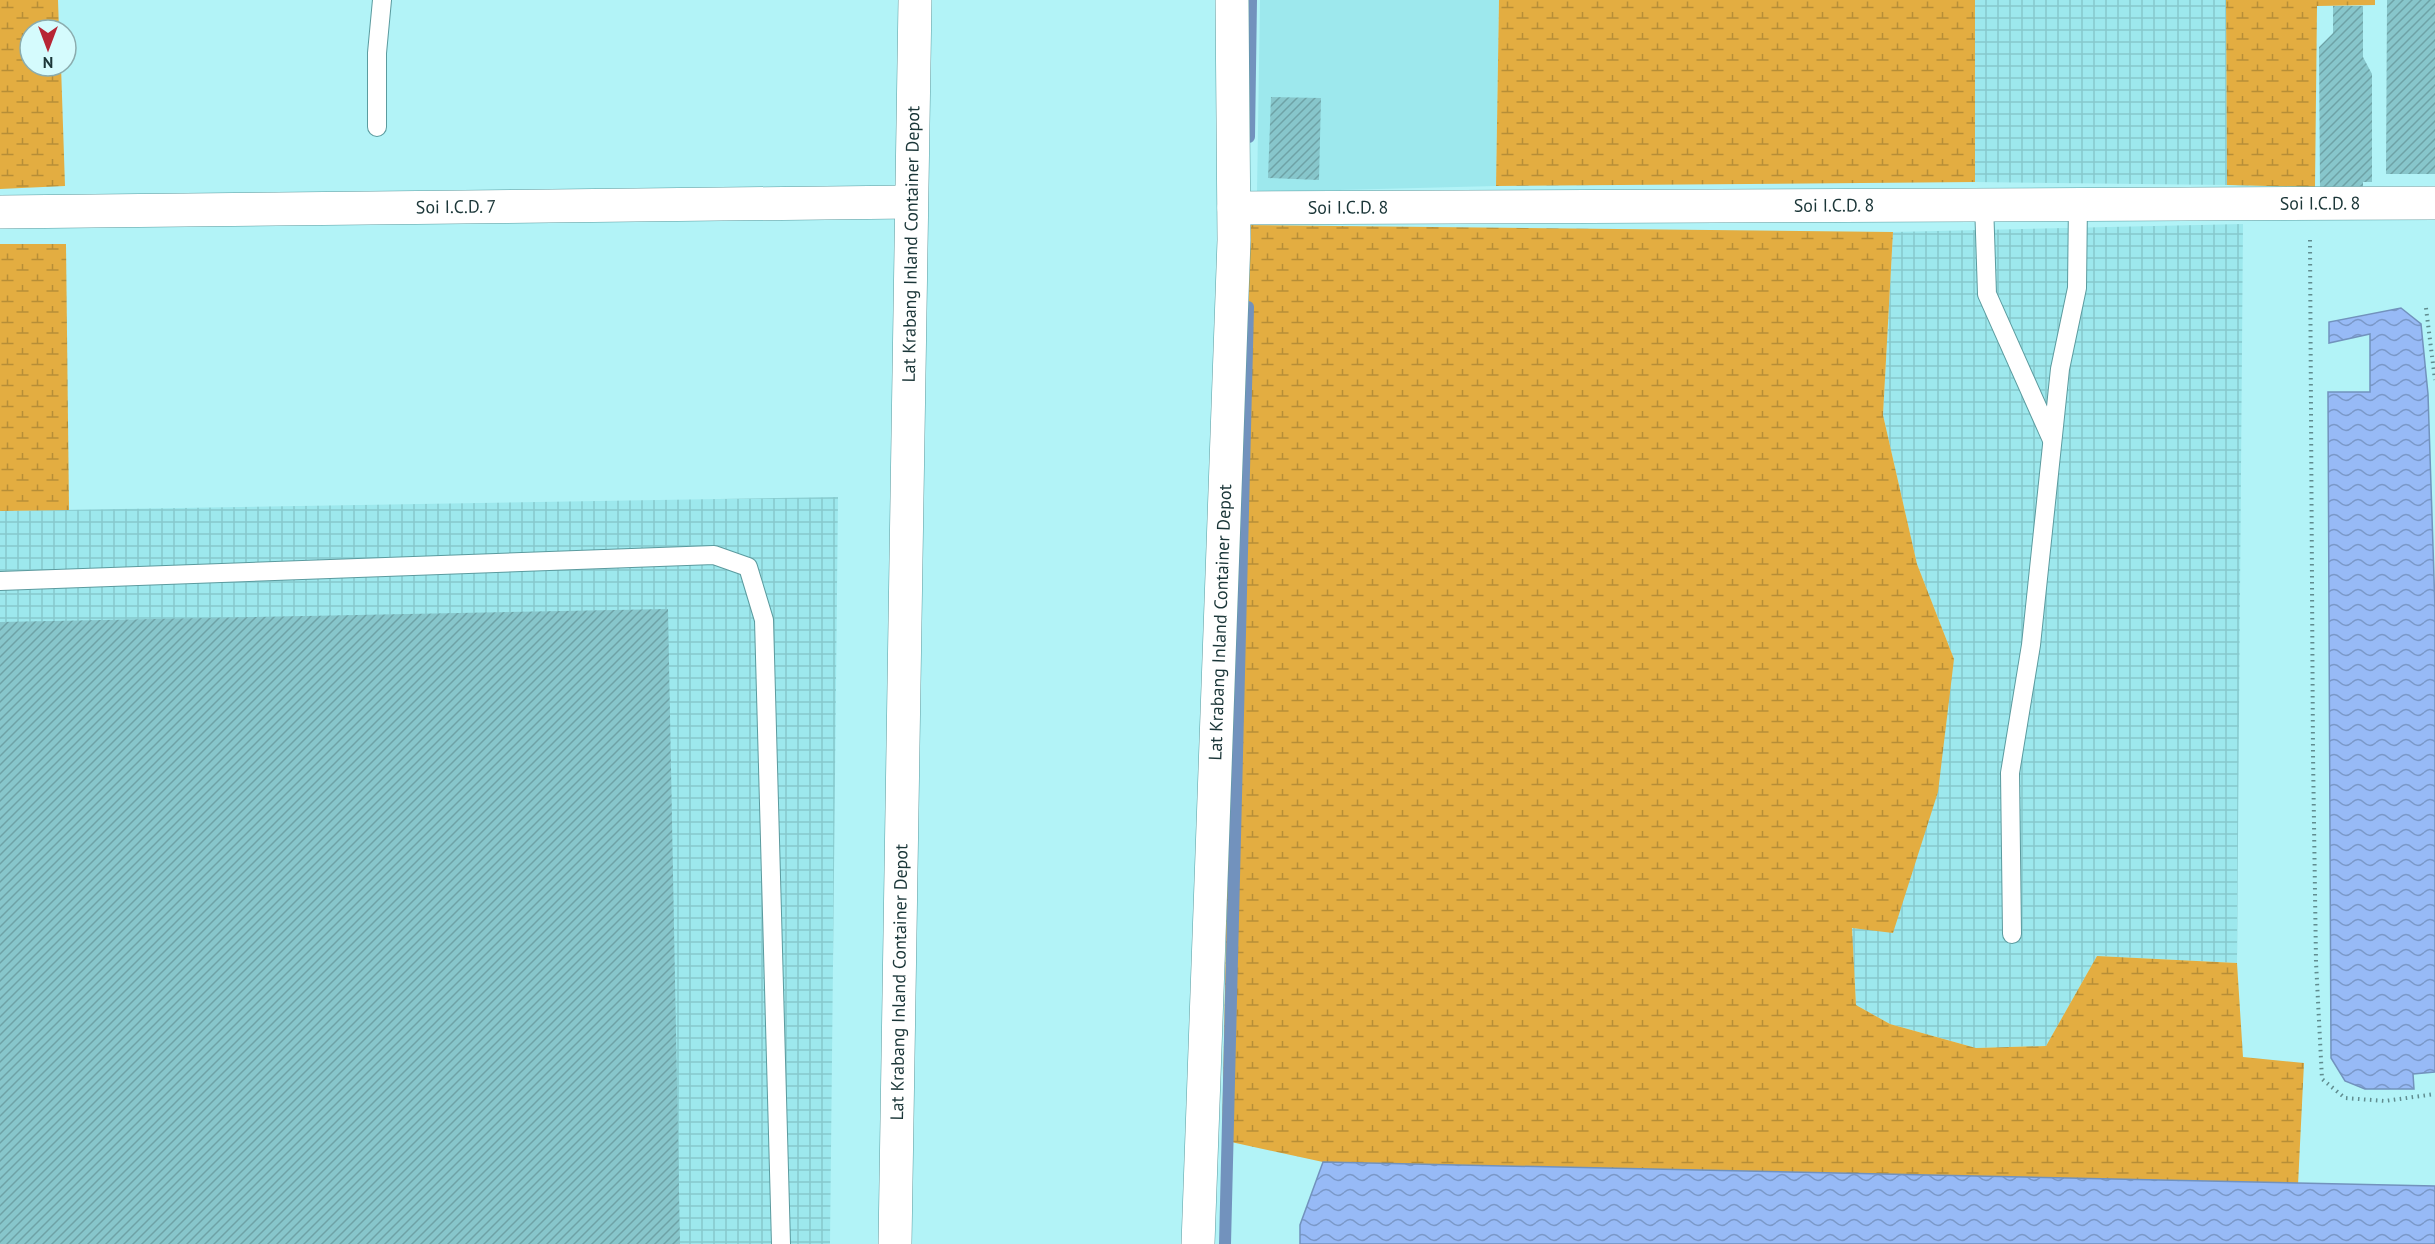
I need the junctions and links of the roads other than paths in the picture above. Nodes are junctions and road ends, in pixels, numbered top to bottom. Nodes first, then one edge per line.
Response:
1 (382, 0) edge
2 (915, 0) edge
3 (1232, 0) edge
4 (377, 127) dead end
5 (911, 202) junction
6 (2078, 202) junction
7 (2435, 202) edge
8 (1984, 203) junction
9 (1246, 208) junction
10 (0, 212) edge
11 (2052, 441) junction
12 (0, 581) edge
13 (2012, 934) dead end
14 (781, 1244) edge
15 (895, 1244) edge
16 (1198, 1244) edge

1 - 4 lane
2 - 5 street, Lat Krabang Inland Container Depot
3 - 9 street, Lat Krabang Inland Container Depot
5 - 10 street, Soi I.C.D. 7
5 - 15 street, Lat Krabang Inland Container Depot
6 - 7 street, Soi I.C.D. 8
6 - 8 street, Soi I.C.D. 8
6 - 11 lane
8 - 9 street, Soi I.C.D. 8
8 - 11 lane
9 - 16 street, Lat Krabang Inland Container Depot
11 - 13 lane
12 - 14 lane

